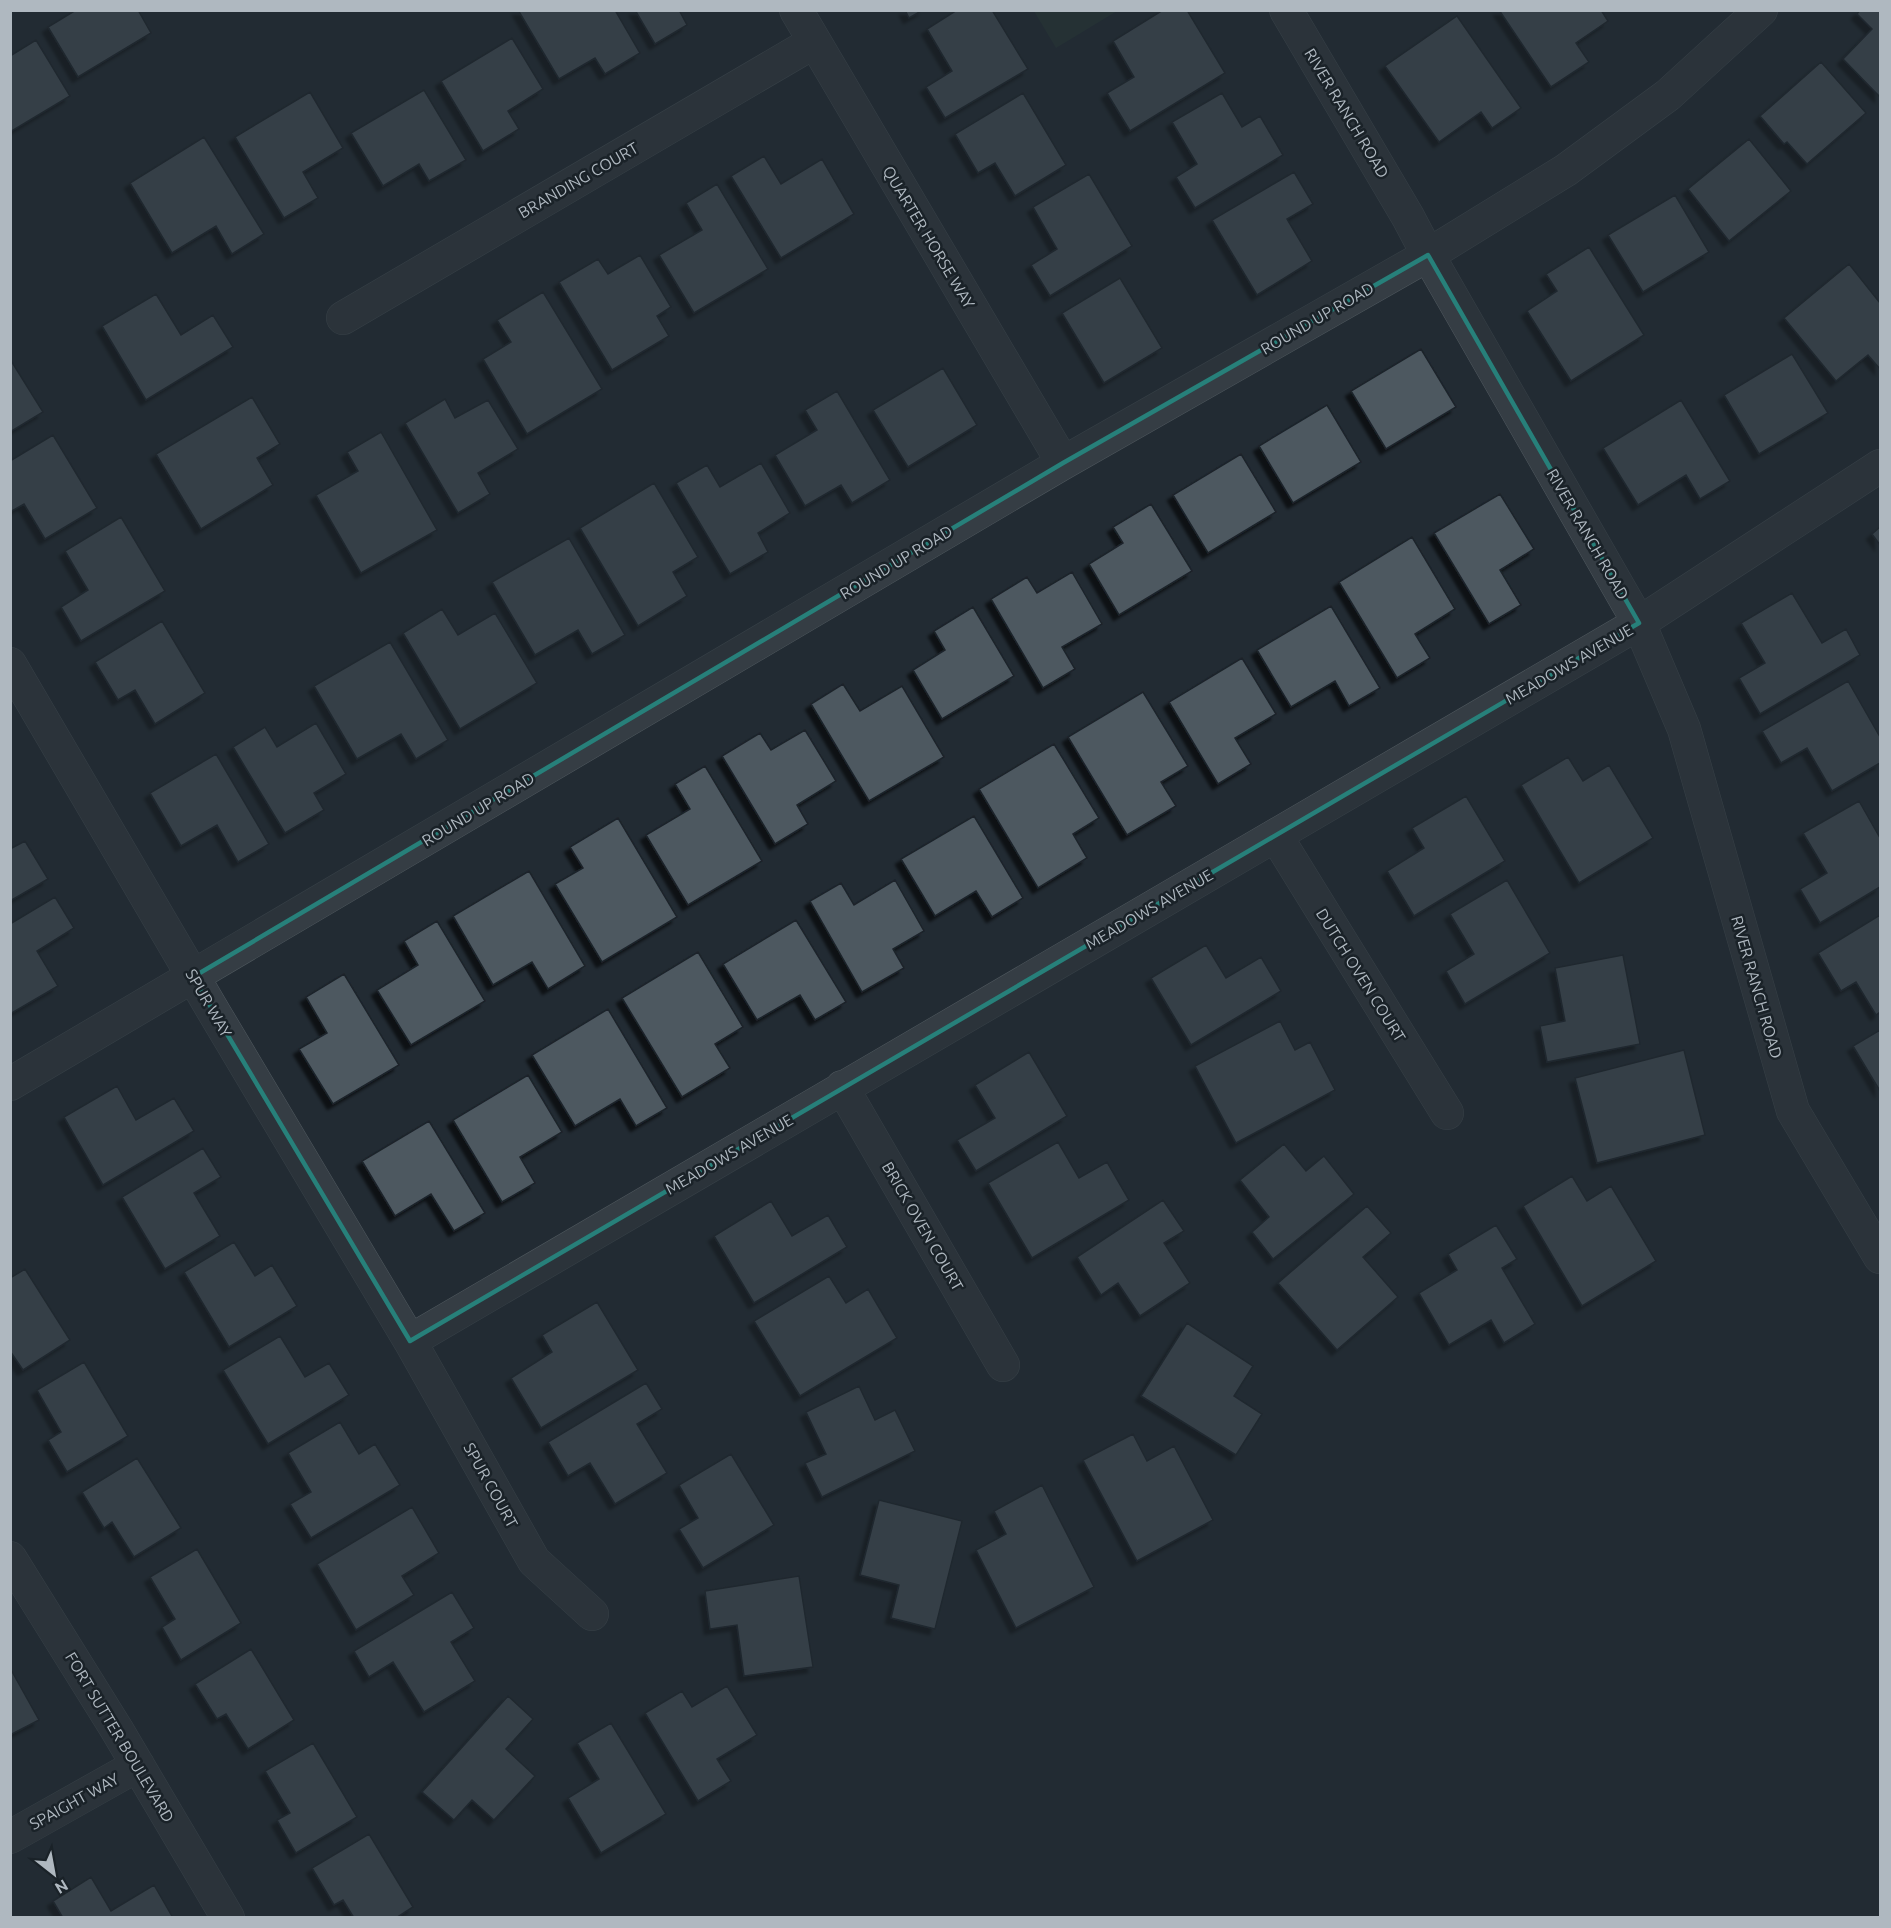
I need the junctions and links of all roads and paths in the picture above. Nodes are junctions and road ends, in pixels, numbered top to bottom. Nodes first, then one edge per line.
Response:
1 (796, 10) edge
2 (1286, 10) edge
3 (1761, 10) edge
4 (814, 42) junction
5 (1428, 255) junction
6 (343, 318) dead end
7 (1064, 463) junction
8 (1881, 466) edge
9 (1639, 623) junction
10 (10, 664) edge
11 (1276, 836) junction
12 (193, 977) junction
13 (10, 1084) edge
14 (842, 1087) junction
15 (1447, 1113) dead end
16 (1881, 1257) edge
17 (410, 1341) junction
18 (1003, 1365) dead end
19 (10, 1558) edge
20 (592, 1614) dead end
21 (138, 1765) junction
22 (10, 1837) edge
23 (228, 1917) edge

1 - 4 street, QUARTER HORSE WAY
2 - 5 street, RIVER RANCH ROAD
3 - 5 street, ROUND UP ROAD
4 - 6 street, BRANDING COURT
4 - 7 street, QUARTER HORSE WAY
5 - 7 street, ROUND UP ROAD
5 - 9 street, RIVER RANCH ROAD
7 - 12 street, ROUND UP ROAD
8 - 9 street, MEADOWS AVENUE
9 - 11 street, MEADOWS AVENUE
9 - 16 street, RIVER RANCH ROAD
10 - 12 street, SPUR WAY
11 - 14 street, MEADOWS AVENUE
11 - 15 street, DUTCH OVEN COURT
12 - 13 street, ROUND UP ROAD
12 - 17 street, SPUR WAY
14 - 17 street, MEADOWS AVENUE
14 - 18 street, BRICK OVEN COURT
17 - 20 street, SPUR COURT
19 - 21 street, FORT SUTTER BOULEVARD
21 - 22 street, SPAIGHT WAY
21 - 23 street, FORT SUTTER BOULEVARD

